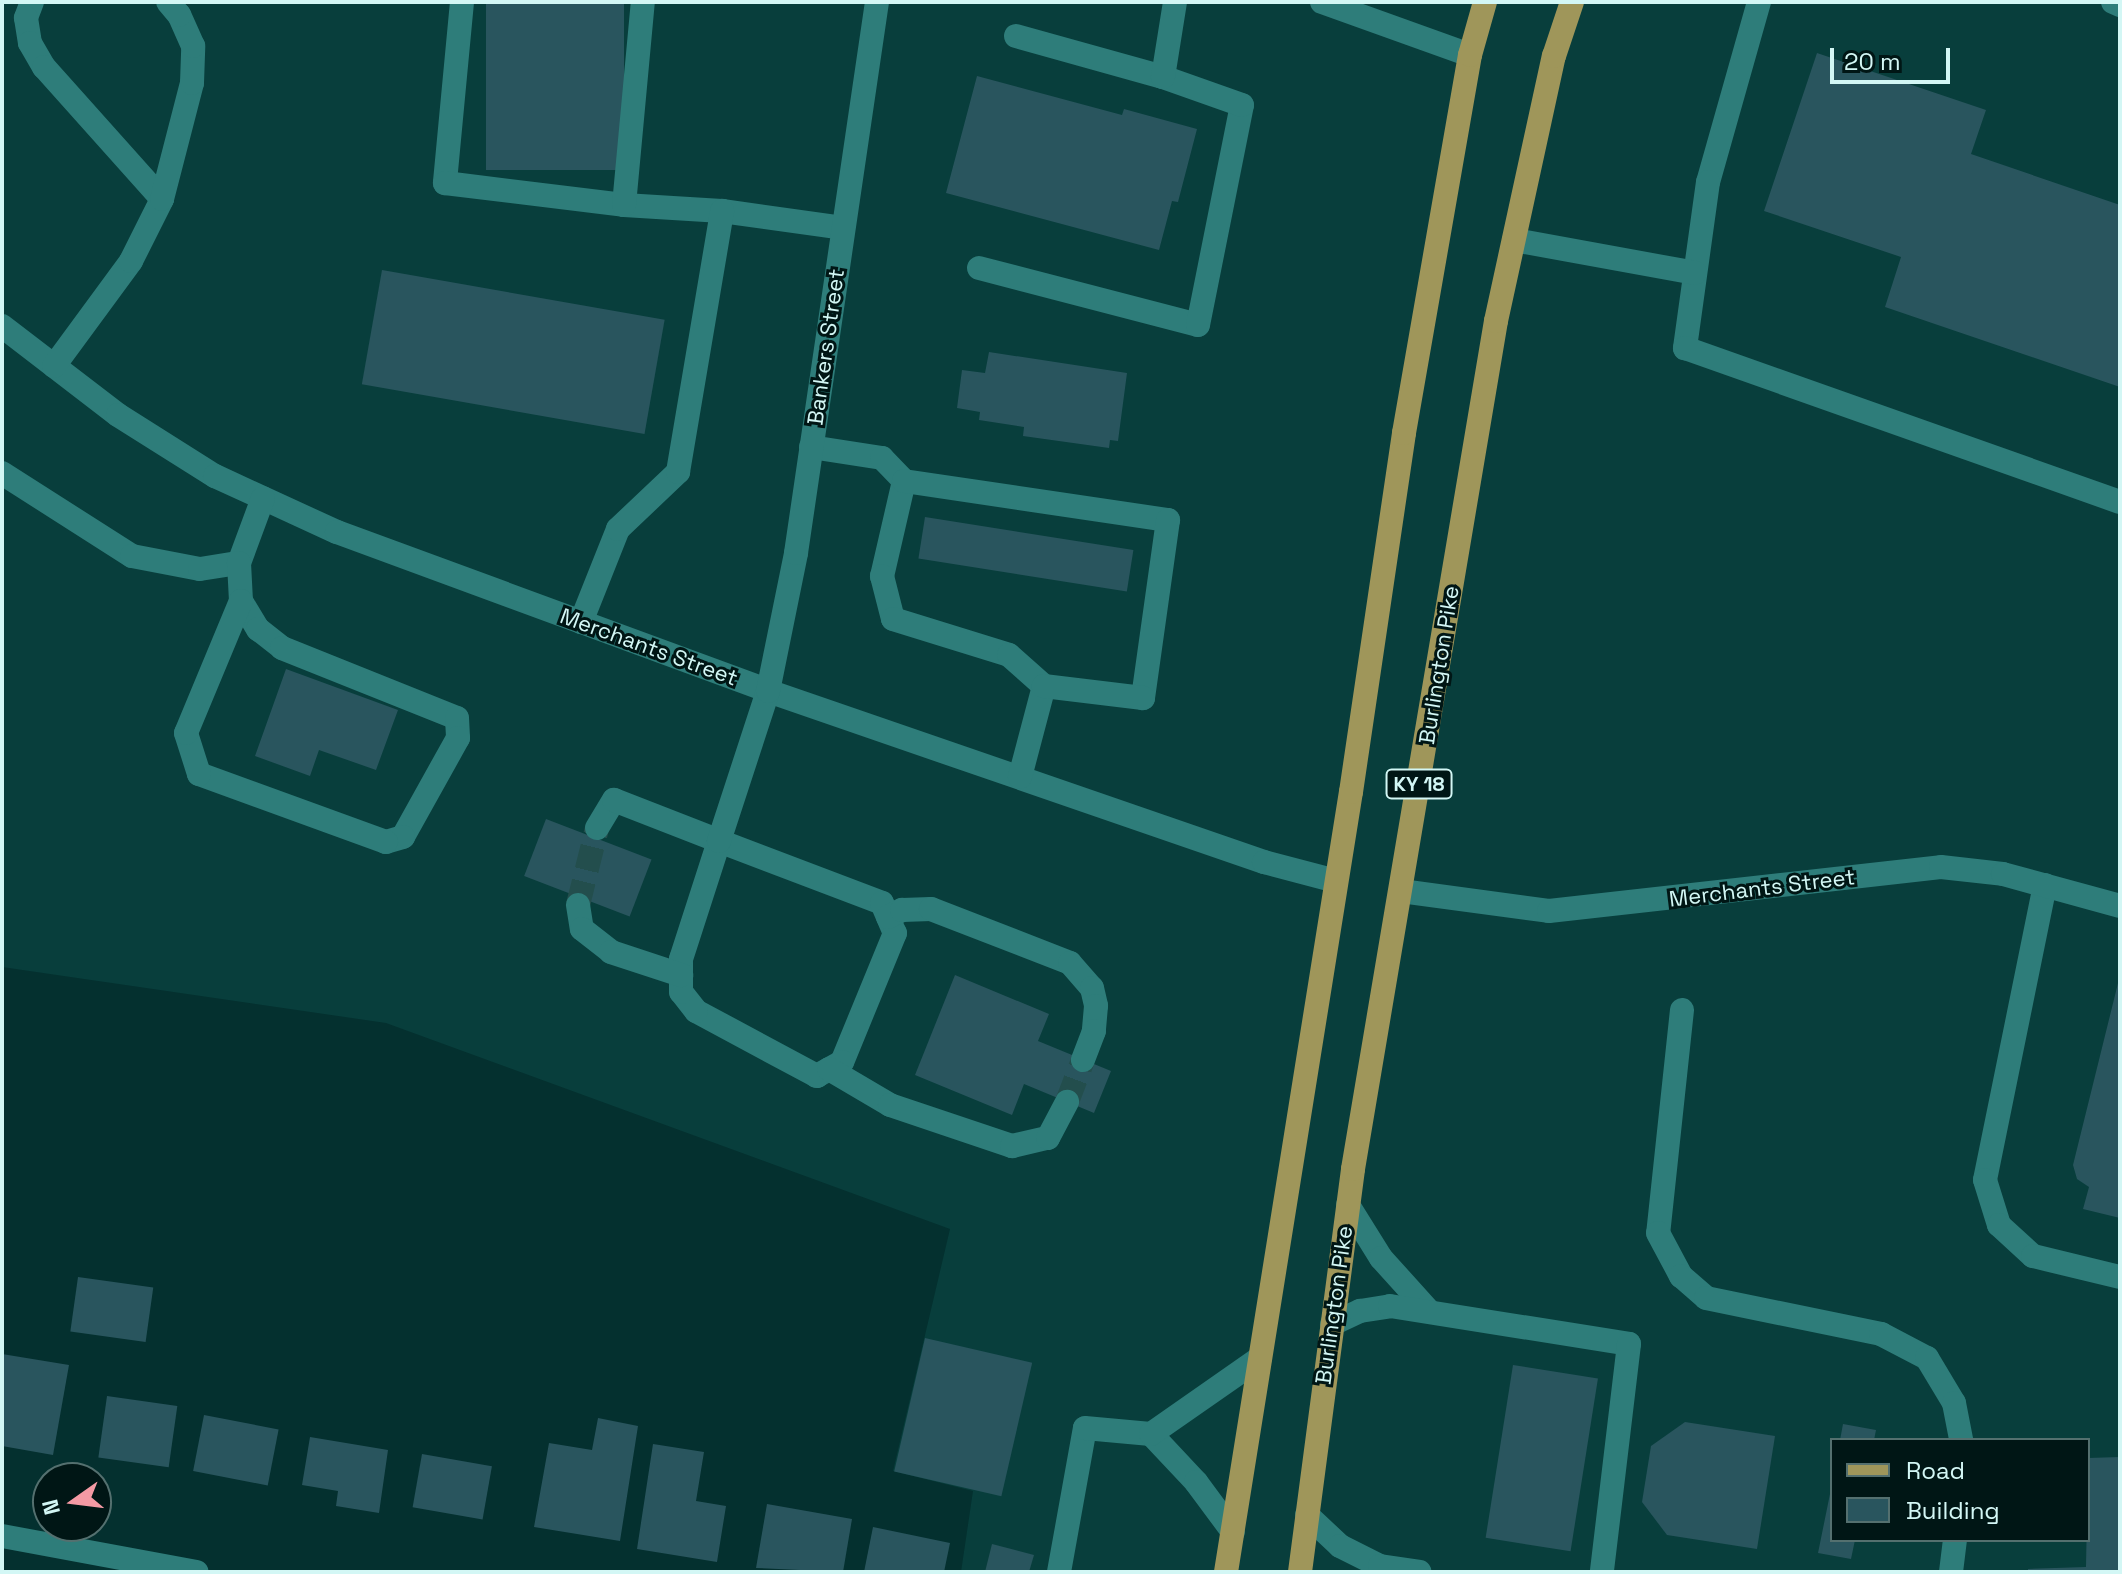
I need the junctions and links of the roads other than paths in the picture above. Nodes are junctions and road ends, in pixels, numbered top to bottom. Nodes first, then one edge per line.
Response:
1 (32, 2) edge
2 (168, 2) edge
3 (462, 2) edge
4 (643, 2) edge
5 (877, 2) edge
6 (1175, 2) edge
7 (1322, 2) edge
8 (1485, 2) edge
9 (1572, 2) edge
10 (1759, 2) edge
11 (2113, 2) edge
12 (2120, 5) edge
13 (1016, 36) dead end
14 (1470, 55) junction
15 (1163, 77) junction
16 (162, 199) junction
17 (624, 205) junction
18 (722, 211) junction
19 (843, 228) junction
20 (1514, 240) junction
21 (979, 268) dead end
22 (1695, 273) junction
23 (2, 326) edge
24 (54, 366) junction
25 (811, 447) junction
26 (2, 473) edge
27 (904, 481) junction
28 (263, 498) junction
29 (2120, 502) edge
30 (239, 563) junction
31 (241, 601) junction
32 (581, 622) junction
33 (1044, 686) junction
34 (768, 691) junction
35 (1020, 777) junction
36 (597, 828) tunnel mouth
37 (719, 841) junction
38 (1336, 881) junction
39 (2045, 885) junction
40 (1401, 891) junction
41 (578, 905) tunnel mouth
42 (2120, 906) edge
43 (888, 917) junction
44 (681, 975) junction
45 (1682, 1010) dead end
46 (1083, 1060) tunnel mouth
47 (829, 1069) junction
48 (1067, 1102) tunnel mouth
49 (1348, 1205) junction
50 (2120, 1277) edge
51 (1428, 1310) junction
52 (1332, 1324) junction
53 (1260, 1358) junction
54 (1151, 1434) junction
55 (1961, 1438) edge
56 (1307, 1515) junction
57 (1233, 1532) junction
58 (2, 1536) edge
59 (1955, 1542) edge
60 (89, 1562) edge
61 (1375, 1569) edge
62 (197, 1572) edge
63 (1059, 1572) edge
64 (1226, 1572) edge
65 (1300, 1572) edge
66 (1420, 1572) edge
67 (1602, 1572) edge
68 (1951, 1572) edge

1 - 16 street
2 - 16 street
3 - 17 street
4 - 17 street
5 - 19 street, Bankers Street
6 - 15 street
7 - 14 street
8 - 14 main road, KY 18
9 - 20 main road, Burlington Pike / KY 18
10 - 22 street
11 - 12 street
13 - 15 street
14 - 38 main road, KY 18
15 - 21 street
16 - 24 street
17 - 18 street
18 - 19 street
18 - 32 street
19 - 25 street, Bankers Street
20 - 22 street
20 - 40 main road, Burlington Pike / KY 18
22 - 29 street
23 - 24 street, Merchants Street
24 - 28 street, Merchants Street
25 - 27 street
25 - 34 street, Bankers Street
26 - 30 street
27 - 33 street
27 - 33 street
28 - 30 street
28 - 32 street, Merchants Street
30 - 31 street
31 - 31 street
32 - 34 street, Merchants Street
33 - 35 street
34 - 35 street, Merchants Street
34 - 37 street, Bankers Street
35 - 38 street, Merchants Street
36 - 37 street
37 - 43 street
37 - 44 street, Bankers Street
38 - 53 main road, KY 18
39 - 40 street, Merchants Street
39 - 42 street, Merchants Street
39 - 50 street
40 - 49 main road, Burlington Pike / KY 18
41 - 44 street
43 - 46 street
43 - 47 street
44 - 47 street
45 - 55 street
47 - 48 street
49 - 51 street
49 - 52 main road, Burlington Pike / KY 18
51 - 52 street
51 - 67 street
52 - 56 main road, Burlington Pike / KY 18
53 - 54 street
53 - 57 main road, KY 18
54 - 57 street
54 - 63 street
56 - 61 street
56 - 65 main road, Burlington Pike / KY 18
57 - 64 main road, KY 18
58 - 60 street
59 - 68 street
60 - 62 street
61 - 66 street

